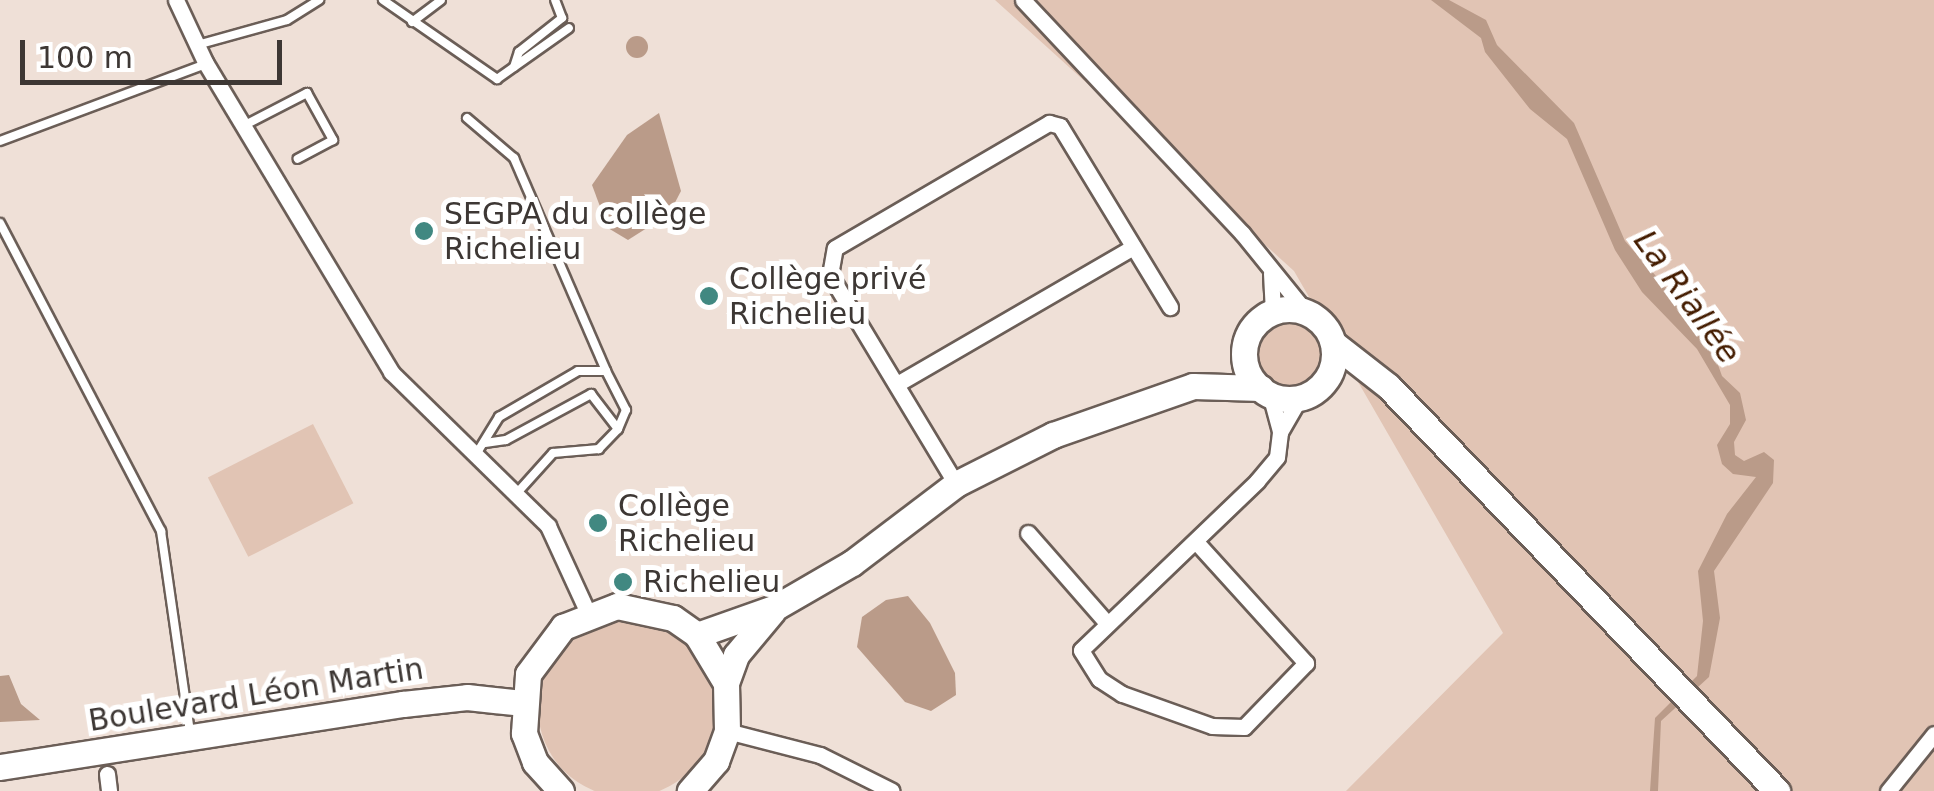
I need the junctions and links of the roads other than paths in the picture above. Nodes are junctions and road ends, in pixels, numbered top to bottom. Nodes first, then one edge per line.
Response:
1 (176, 0) edge
2 (319, 0) edge
3 (382, 0) edge
4 (442, 0) edge
5 (555, 0) edge
6 (1023, 0) edge
7 (412, 22) junction
8 (568, 28) dead end
9 (197, 46) junction
10 (206, 64) junction
11 (513, 70) junction
12 (466, 118) dead end
13 (245, 125) junction
14 (0, 141) edge
15 (298, 159) dead end
16 (0, 223) edge
17 (1133, 247) junction
18 (1268, 264) junction
19 (1170, 307) dead end
20 (1273, 312) junction
21 (1306, 312) junction
22 (1333, 343) junction
23 (1246, 344) junction
24 (606, 371) junction
25 (897, 384) junction
26 (1193, 386) junction
27 (1388, 386) junction
28 (1265, 391) junction
29 (1310, 392) junction
30 (618, 429) junction
31 (1280, 432) junction
32 (480, 450) junction
33 (956, 484) junction
34 (516, 495) junction
35 (1028, 533) dead end
36 (1198, 544) junction
37 (776, 607) junction
38 (588, 613) junction
39 (1106, 622) junction
40 (697, 635) junction
41 (726, 682) junction
42 (522, 703) junction
43 (727, 731) junction
44 (1934, 734) edge
45 (191, 737) junction
46 (0, 767) edge
47 (561, 791) edge
48 (690, 791) edge
49 (892, 791) edge
50 (1777, 791) edge
51 (1888, 791) edge

1 - 9 street
2 - 9 lane
3 - 7 lane
4 - 7 lane
5 - 11 lane
6 - 18 street
7 - 11 lane
8 - 11 lane
9 - 10 street
10 - 13 street
10 - 14 lane
12 - 24 lane
13 - 15 lane
13 - 32 street
16 - 45 lane
17 - 19 street
17 - 25 street
17 - 25 street
18 - 20 street
18 - 21 street
20 - 21 main road
20 - 23 main road
21 - 22 main road
22 - 27 main road
22 - 29 main road
23 - 26 main road
23 - 28 main road
24 - 30 lane
24 - 32 lane
25 - 33 street
26 - 28 main road
26 - 33 main road
27 - 29 main road
27 - 50 main road
28 - 29 main road
28 - 31 street
29 - 31 street
30 - 32 lane
30 - 34 lane
31 - 36 street
32 - 34 street
33 - 37 main road
34 - 38 street
35 - 39 street
36 - 39 street
36 - 39 street
37 - 40 main road
37 - 41 main road
38 - 40 main road
38 - 42 main road
40 - 41 main road
41 - 43 main road
42 - 45 main road, Boulevard Léon Martin
42 - 47 main road
43 - 48 main road
43 - 49 street
44 - 51 street
45 - 46 main road, Boulevard Léon Martin

